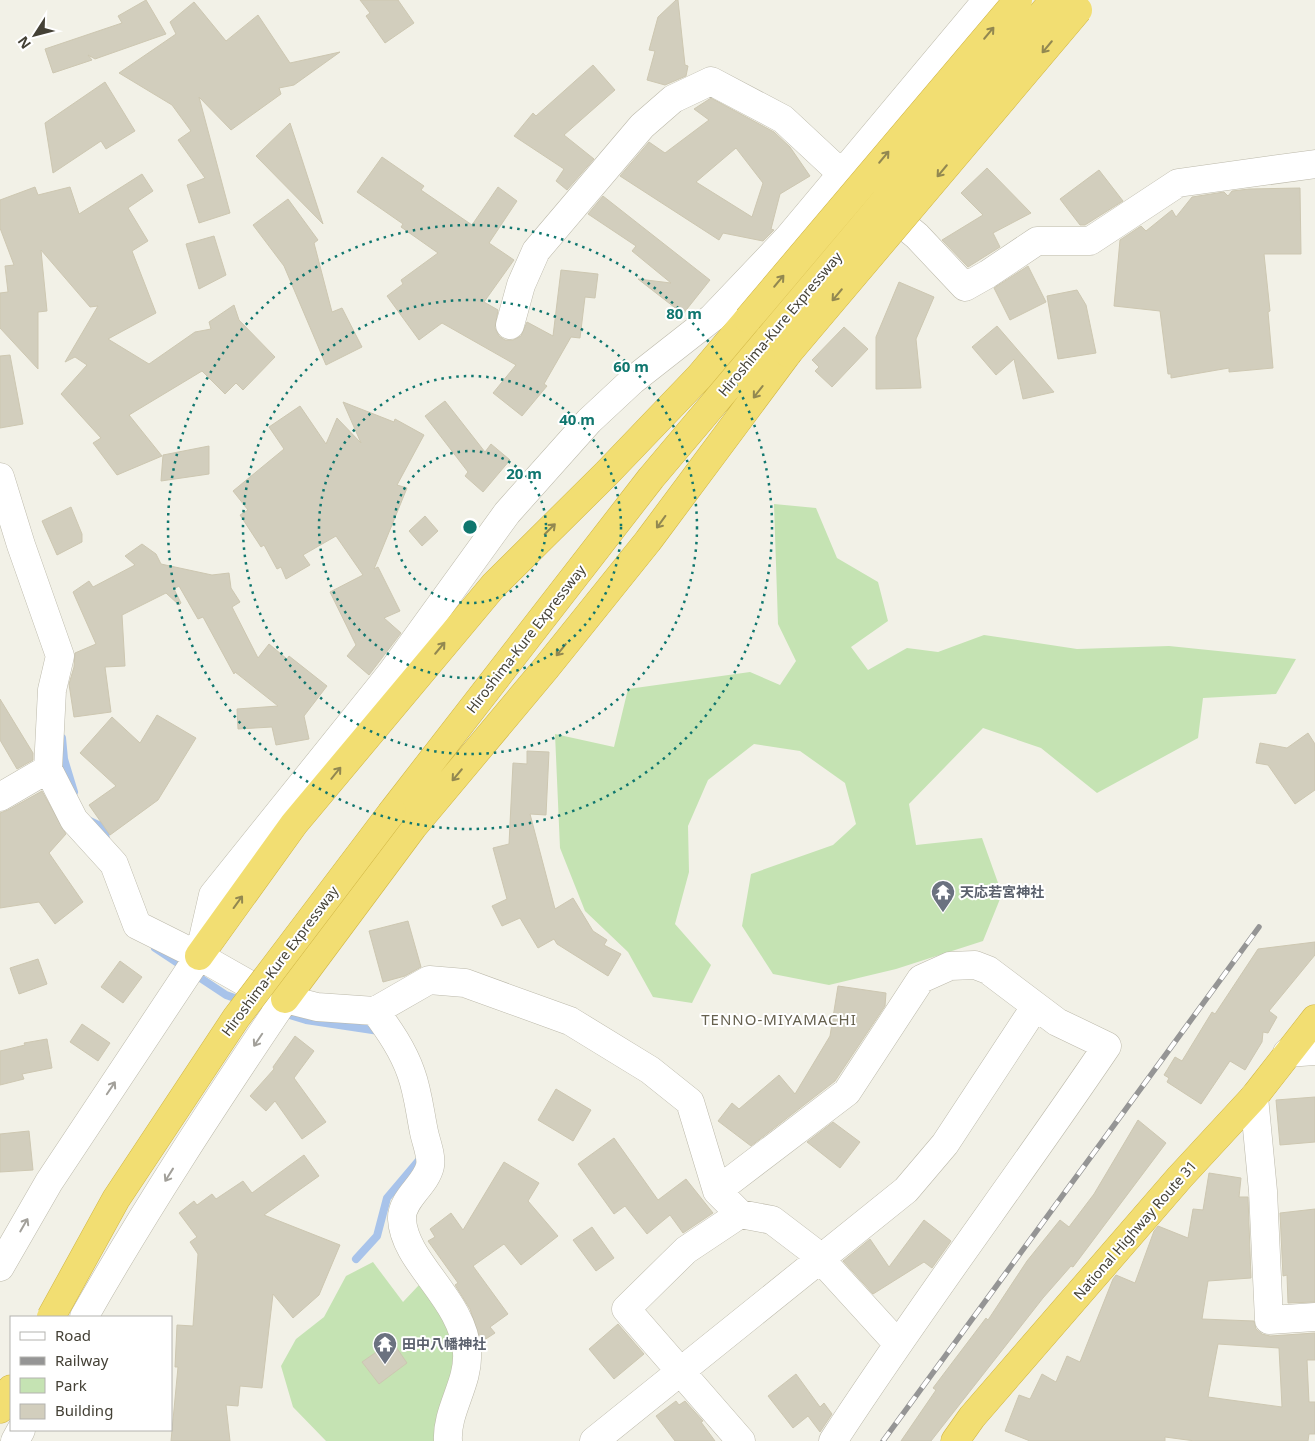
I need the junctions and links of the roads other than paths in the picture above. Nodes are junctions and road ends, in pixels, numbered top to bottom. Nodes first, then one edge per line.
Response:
1 (987, 0) edge
2 (1018, 0) edge
3 (1073, 3) edge
4 (1315, 164) edge
5 (842, 174) junction
6 (510, 325) dead end
7 (779, 345) junction
8 (0, 477) edge
9 (48, 769) junction
10 (0, 797) edge
11 (199, 956) junction
12 (285, 999) junction
13 (1035, 1007) junction
14 (375, 1011) junction
15 (1315, 1019) edge
16 (1315, 1051) edge
17 (1287, 1053) junction
18 (1254, 1097) junction
19 (717, 1191) junction
20 (740, 1214) junction
21 (821, 1260) junction
22 (0, 1267) edge
23 (52, 1316) edge
24 (85, 1316) edge
25 (1315, 1317) edge
26 (898, 1343) junction
27 (680, 1372) junction
28 (10, 1391) edge
29 (0, 1409) edge
30 (448, 1441) edge
31 (594, 1441) edge
32 (741, 1441) edge
33 (833, 1441) edge
34 (955, 1441) edge

1 - 5 street
11 -> 2 highway, bridge
3 - 7 highway, Hiroshima-Kure Expressway, bridge
4 - 5 street
5 - 6 street
5 - 11 street
7 -> 12 highway
7 - 23 highway, Hiroshima-Kure Expressway, bridge
8 - 9 street
9 - 10 street
9 - 11 street
11 - 12 street
22 -> 11 street
12 - 14 street
12 -> 24 street
13 - 19 street
13 - 21 street
13 - 26 street
14 - 19 street
14 - 30 street
15 - 17 highway, National Highway Route 31
16 - 17 street
17 - 18 highway, National Highway Route 31
18 - 25 street
18 - 34 highway, National Highway Route 31
19 - 20 street
20 - 21 street
20 - 27 street
21 - 26 street
21 - 27 street
26 - 33 street
27 - 31 street
27 - 32 street
28 - 29 highway

